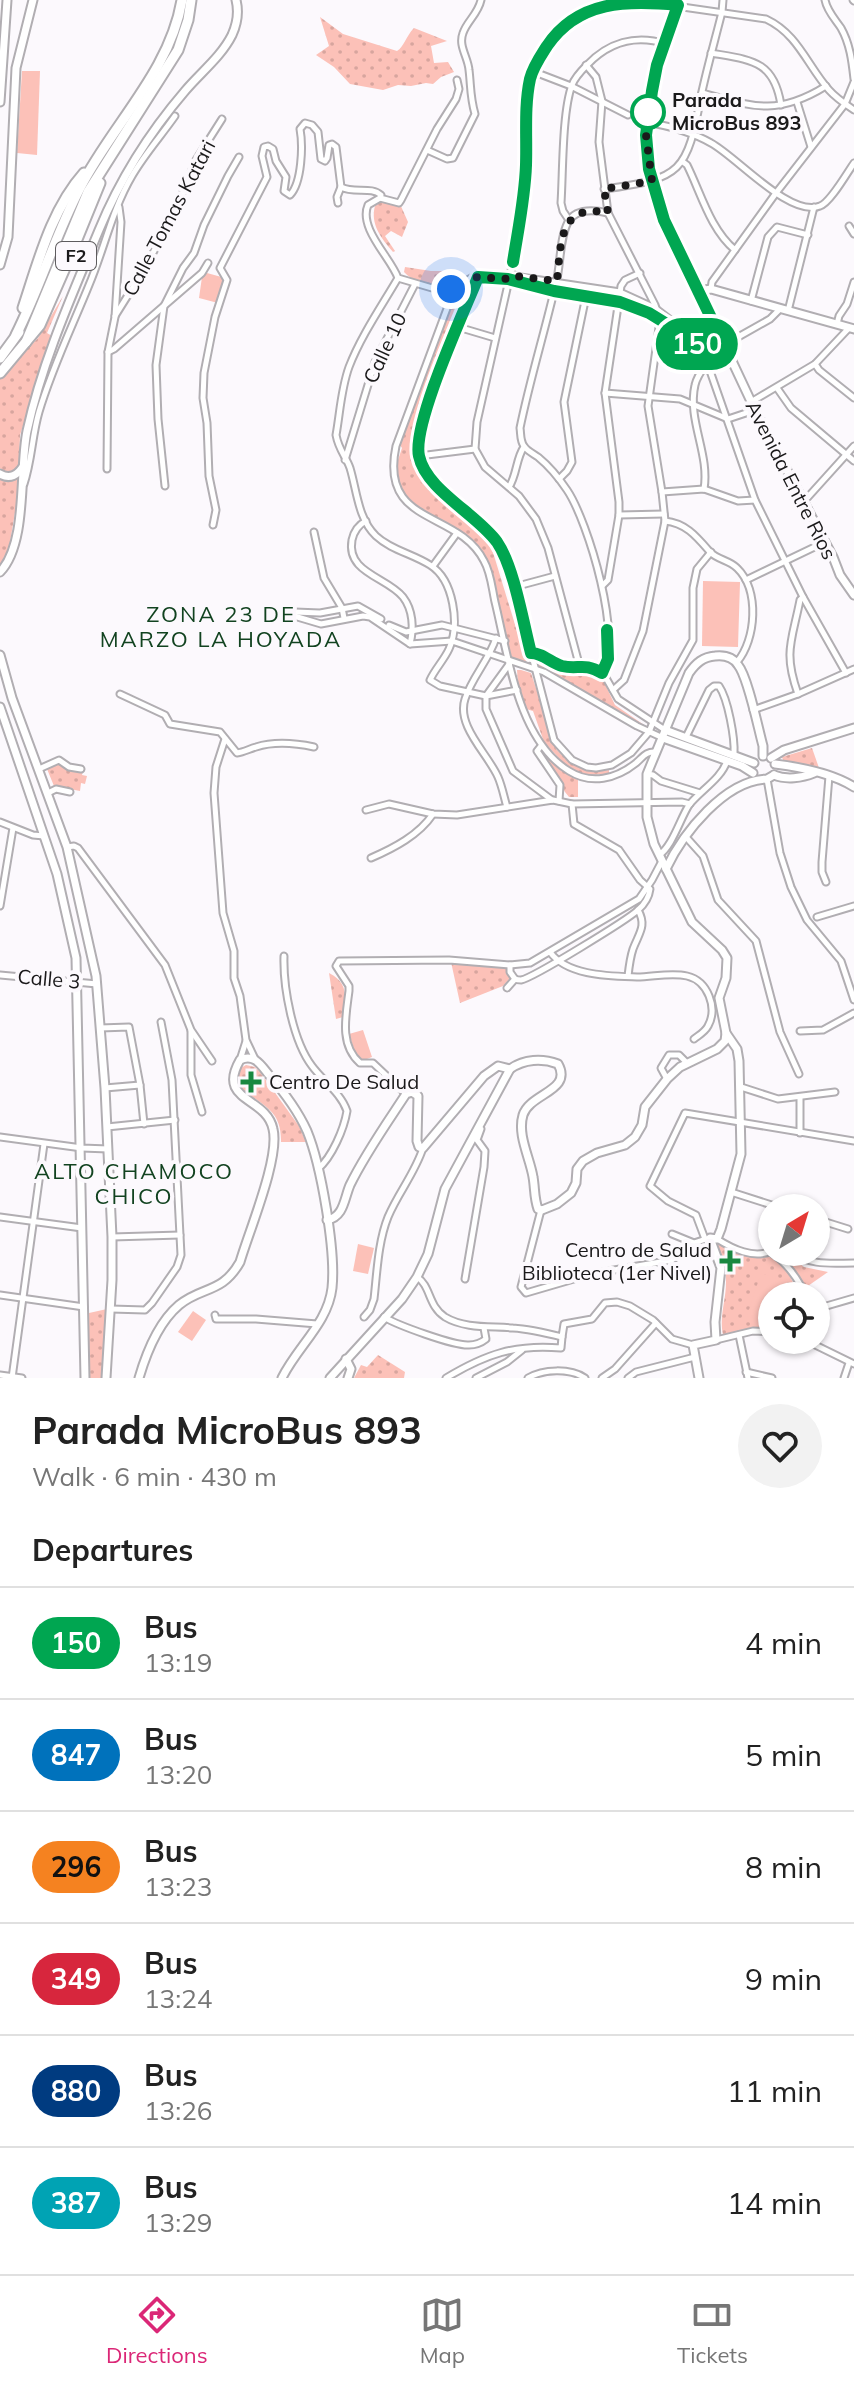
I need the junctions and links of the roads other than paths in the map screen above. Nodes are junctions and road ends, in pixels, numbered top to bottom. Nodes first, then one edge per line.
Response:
1 (7, 0) edge
2 (33, 0) edge
3 (182, 0) edge
4 (191, 0) edge
5 (236, 0) edge
6 (481, 0) edge
7 (723, 0) edge
8 (825, 0) edge
9 (678, 3) edge
10 (722, 12) junction
11 (666, 44) junction
12 (711, 53) junction
13 (2, 65) edge
14 (586, 65) junction
15 (16, 68) junction
16 (532, 71) junction
17 (457, 80) dead end
18 (854, 80) edge
19 (571, 86) junction
20 (826, 86) junction
21 (702, 93) junction
22 (602, 101) junction
23 (0, 102) edge
24 (797, 102) junction
25 (845, 104) junction
26 (781, 105) junction
27 (854, 110) edge
28 (628, 115) dead end
29 (175, 116) dead end
30 (222, 119) dead end
31 (647, 122) junction
32 (695, 136) junction
33 (811, 148) junction
34 (427, 150) junction
35 (239, 157) dead end
36 (683, 162) junction
37 (854, 163) edge
38 (652, 181) junction
39 (341, 187) junction
40 (604, 189) junction
41 (776, 193) junction
42 (380, 198) junction
43 (338, 203) dead end
44 (119, 205) junction
45 (814, 207) junction
46 (608, 213) junction
47 (569, 220) junction
48 (849, 226) dead end
49 (0, 231) edge
50 (854, 234) edge
51 (808, 235) junction
52 (8, 237) junction
53 (3, 250) edge
54 (735, 250) junction
55 (208, 263) dead end
56 (0, 265) edge
57 (640, 273) junction
58 (478, 277) junction
59 (398, 278) junction
60 (508, 279) junction
61 (557, 281) junction
62 (854, 282) edge
63 (415, 284) junction
64 (585, 285) junction
65 (451, 289) junction
66 (711, 289) junction
67 (554, 291) junction
68 (699, 291) junction
69 (620, 292) junction
70 (585, 295) junction
71 (751, 301) junction
72 (620, 302) junction
73 (164, 306) junction
74 (655, 308) junction
75 (784, 310) junction
76 (115, 317) junction
77 (660, 320) junction
78 (837, 324) junction
79 (458, 327) junction
80 (852, 328) edge
81 (495, 338) junction
82 (701, 345) junction
83 (724, 345) junction
84 (108, 352) junction
85 (729, 355) junction
86 (711, 357) junction
87 (0, 358) edge
88 (815, 364) junction
89 (706, 365) junction
90 (0, 373) edge
91 (777, 388) junction
92 (605, 393) junction
93 (648, 396) junction
94 (854, 398) edge
95 (751, 402) junction
96 (693, 403) junction
97 (755, 410) junction
98 (728, 419) junction
99 (854, 446) edge
100 (524, 447) junction
101 (475, 449) junction
102 (847, 455) junction
103 (419, 456) junction
104 (345, 460) junction
105 (854, 461) edge
106 (25, 463) junction
107 (107, 469) dead end
108 (0, 474) edge
109 (559, 479) junction
110 (165, 486) dead end
111 (509, 487) junction
112 (23, 489) junction
113 (704, 489) junction
114 (662, 492) junction
115 (803, 499) junction
116 (755, 500) junction
117 (619, 515) junction
118 (664, 517) junction
119 (366, 521) junction
120 (213, 525) dead end
121 (314, 532) dead end
122 (457, 533) junction
123 (825, 542) junction
124 (711, 552) junction
125 (786, 561) junction
126 (433, 566) junction
127 (0, 572) edge
128 (555, 576) junction
129 (746, 580) junction
130 (603, 585) junction
131 (514, 587) junction
132 (854, 595) edge
133 (803, 597) junction
134 (342, 608) junction
135 (344, 618) junction
136 (454, 627) junction
137 (413, 631) junction
138 (496, 638) junction
139 (452, 641) junction
140 (505, 641) junction
141 (410, 644) junction
142 (491, 653) junction
143 (531, 653) junction
144 (0, 655) edge
145 (510, 662) junction
146 (737, 662) junction
147 (579, 664) junction
148 (854, 669) edge
149 (535, 671) junction
150 (602, 673) junction
151 (846, 673) junction
152 (517, 690) junction
153 (613, 690) junction
154 (468, 692) junction
155 (120, 694) dead end
156 (798, 694) junction
157 (486, 696) junction
158 (0, 707) edge
159 (753, 710) junction
160 (651, 722) junction
161 (854, 728) edge
162 (649, 732) junction
163 (664, 734) junction
164 (686, 737) junction
165 (225, 739) junction
166 (541, 746) junction
167 (314, 747) dead end
168 (657, 752) junction
169 (734, 754) junction
170 (770, 760) junction
171 (727, 761) junction
172 (754, 763) junction
173 (612, 765) junction
174 (39, 769) junction
175 (81, 769) dead end
176 (814, 773) junction
177 (647, 774) junction
178 (756, 775) junction
179 (616, 776) junction
180 (829, 776) junction
181 (770, 777) junction
182 (854, 787) edge
183 (70, 792) dead end
184 (48, 793) junction
185 (700, 793) junction
186 (556, 800) junction
187 (647, 803) junction
188 (572, 804) junction
189 (690, 804) junction
190 (507, 807) junction
191 (366, 810) dead end
192 (433, 814) junction
193 (0, 822) edge
194 (13, 828) junction
195 (45, 836) junction
196 (685, 836) junction
197 (67, 847) junction
198 (371, 858) dead end
199 (661, 858) junction
200 (666, 869) junction
201 (826, 882) dead end
202 (648, 887) junction
203 (1, 896) edge
204 (0, 906) edge
205 (854, 906) edge
206 (624, 909) junction
207 (638, 910) junction
208 (628, 917) junction
209 (817, 917) dead end
210 (595, 925) junction
211 (601, 933) junction
212 (550, 952) junction
213 (284, 956) dead end
214 (556, 961) junction
215 (510, 965) junction
216 (0, 975) edge
217 (628, 976) junction
218 (515, 979) junction
219 (77, 983) junction
220 (97, 984) junction
221 (507, 988) dead end
222 (852, 992) edge
223 (854, 1000) edge
224 (854, 1013) edge
225 (161, 1022) dead end
226 (100, 1028) junction
227 (191, 1030) junction
228 (800, 1031) dead end
229 (726, 1033) junction
230 (694, 1039) dead end
231 (246, 1040) junction
232 (256, 1059) junction
233 (240, 1060) junction
234 (212, 1061) dead end
235 (687, 1063) junction
236 (510, 1069) junction
237 (799, 1074) dead end
238 (667, 1079) junction
239 (140, 1085) junction
240 (741, 1087) junction
241 (105, 1088) junction
242 (835, 1092) dead end
243 (406, 1094) junction
244 (800, 1097) junction
245 (490, 1102) junction
246 (202, 1112) dead end
247 (175, 1120) junction
248 (741, 1121) junction
249 (144, 1124) junction
250 (107, 1127) junction
251 (800, 1133) junction
252 (0, 1137) edge
253 (854, 1141) edge
254 (44, 1144) junction
255 (82, 1148) junction
256 (423, 1148) junction
257 (108, 1149) junction
258 (317, 1169) junction
259 (731, 1192) junction
260 (758, 1201) edge
261 (541, 1210) junction
262 (0, 1217) edge
263 (327, 1220) junction
264 (33, 1221) junction
265 (830, 1223) edge
266 (83, 1228) junction
267 (848, 1229) dead end
268 (672, 1234) dead end
269 (180, 1235) junction
270 (112, 1237) junction
271 (711, 1239) junction
272 (694, 1243) junction
273 (758, 1254) edge
274 (830, 1263) edge
275 (854, 1263) edge
276 (417, 1277) junction
277 (465, 1279) dead end
278 (0, 1295) edge
279 (24, 1298) junction
280 (854, 1298) edge
281 (830, 1305) edge
282 (85, 1307) junction
283 (111, 1309) junction
284 (215, 1315) dead end
285 (364, 1317) dead end
286 (384, 1317) junction
287 (656, 1323) junction
288 (317, 1324) junction
289 (484, 1328) junction
290 (758, 1331) edge
291 (739, 1335) junction
292 (562, 1337) junction
293 (716, 1340) junction
294 (693, 1345) junction
295 (522, 1349) junction
296 (830, 1352) edge
297 (695, 1357) junction
298 (346, 1359) junction
299 (852, 1363) edge
300 (0, 1375) edge
301 (747, 1375) edge
302 (12, 1377) edge
303 (22, 1378) edge
304 (85, 1378) edge
305 (106, 1378) edge
306 (139, 1378) edge
307 (282, 1378) edge
308 (330, 1378) edge
309 (348, 1378) edge
310 (446, 1378) edge
311 (476, 1378) edge
312 (528, 1378) edge
313 (585, 1378) edge
314 (602, 1378) edge
315 (628, 1378) edge
316 (699, 1378) edge
317 (772, 1378) edge
318 (844, 1378) edge

1 - 13 main road
2 - 15 main road
3 - 87 highway, F2
4 - 90 highway, F2
5 - 106 main road
6 - 34 street
7 - 10 street
8 - 18 street
9 - 10 street
9 - 11 main road, Avenida Entre Rios
9 - 16 street
10 - 12 street
10 - 20 street
11 - 14 street
11 - 31 main road, Avenida Entre Rios
12 - 21 street
12 - 26 street
13 - 15 street
13 - 23 main road
14 - 19 street
14 - 22 street
15 - 52 main road
16 - 19 street
16 - 60 street
17 - 34 street
18 - 25 street
19 - 22 street
19 - 47 street
20 - 24 street
20 - 25 street
21 - 26 street
21 - 32 street
22 - 28 street
22 - 40 street
24 - 26 street
24 - 33 street
25 - 27 street
25 - 33 street
29 - 44 street
30 - 76 street, Calle Tomas Katari
31 - 32 street
31 - 38 main road, Avenida Entre Rios
32 - 36 street
32 - 41 street
33 - 41 street
34 - 42 street
35 - 73 street
36 - 38 street
36 - 54 street
37 - 45 street
38 - 40 street
38 - 68 main road, Avenida Entre Rios
39 - 42 street
39 - 43 street
39 - 120 street
40 - 46 street
41 - 45 street
41 - 54 street
42 - 59 street
44 - 76 street
44 - 112 street
45 - 51 street
46 - 47 street
46 - 57 street
47 - 61 street
48 - 50 street
49 - 52 main road
51 - 71 street
51 - 75 street
52 - 53 main road
53 - 56 main road
54 - 66 street
55 - 73 street
57 - 69 street
57 - 74 street
58 - 60 street
58 - 65 street
58 - 79 street
59 - 63 street
59 - 104 street
60 - 61 street
60 - 67 street
60 - 81 street
61 - 64 street
61 - 67 street
62 - 78 street
63 - 65 street
63 - 104 street, Calle 10
64 - 69 street
64 - 70 street
65 - 122 street
66 - 68 main road
66 - 71 main road
67 - 70 street
67 - 100 street
68 - 83 main road, Avenida Entre Rios
69 - 72 street
69 - 74 street
70 - 72 street
70 - 109 street
71 - 75 main road
72 - 77 street
72 - 92 street
73 - 84 street
73 - 110 street
74 - 77 street
74 - 82 street
75 - 78 main road
75 - 83 street
76 - 84 street
77 - 82 street
77 - 93 street
78 - 80 main road
79 - 81 street
79 - 103 street
80 - 88 street
81 - 101 street
82 - 86 street
83 - 85 main road, Avenida Entre Rios
84 - 107 street
85 - 86 street
85 - 95 main road, Avenida Entre Rios
86 - 89 street
88 - 91 street
88 - 94 street
89 - 96 street
89 - 98 street
91 - 95 street
91 - 102 street
92 - 93 street
92 - 117 street
93 - 96 street
93 - 114 street
95 - 97 main road, Avenida Entre Rios
96 - 98 street
96 - 113 street
97 - 98 street
97 - 115 main road, Avenida Entre Rios
98 - 116 street
99 - 102 street
100 - 109 street
100 - 111 street
101 - 103 street
101 - 111 street
102 - 105 street
102 - 115 street
103 - 131 street
104 - 119 street
106 - 108 main road
106 - 112 main road
109 - 130 street
111 - 128 street
112 - 127 main road
113 - 114 street
113 - 116 street
114 - 118 street
115 - 123 main road, Avenida Entre Rios
116 - 125 street
117 - 118 street
117 - 130 street
118 - 124 street
118 - 153 street
119 - 126 street
119 - 137 street
121 - 134 street
122 - 126 street
122 - 140 street
123 - 125 street
123 - 132 main road, Avenida Entre Rios
124 - 129 street
124 - 160 street
125 - 129 street
125 - 133 street
126 - 136 street
128 - 131 street
128 - 147 street
129 - 146 street
130 - 150 street
131 - 143 street
133 - 151 street
133 - 156 street
134 - 135 street
134 - 135 street
134 - 137 street
135 - 141 street
136 - 137 street
136 - 138 street
136 - 139 street
137 - 141 street
138 - 140 street
138 - 142 street
139 - 141 street
139 - 142 street
139 - 154 street
140 - 145 street
142 - 145 street
142 - 154 street
143 - 147 street
143 - 149 street
144 - 174 main road
145 - 149 street
145 - 152 street
145 - 157 street
146 - 159 main road
146 - 163 main road
147 - 150 street
148 - 151 street
149 - 162 street
149 - 173 street
150 - 153 street
151 - 156 street
152 - 157 street
152 - 166 street
153 - 160 street
154 - 157 street
154 - 190 street
155 - 165 street
156 - 159 street
157 - 186 street
158 - 195 main road
159 - 170 main road
160 - 162 street
160 - 163 street
161 - 170 main road
162 - 163 street
162 - 173 street
163 - 164 main road
163 - 168 main road
163 - 171 main road
164 - 169 main road
164 - 169 street
165 - 167 street
165 - 231 street
166 - 179 street
166 - 186 street
168 - 177 main road
168 - 179 street
169 - 172 main road
170 - 172 main road
170 - 176 main road
170 - 181 main road
171 - 178 main road
171 - 185 street
172 - 178 main road
173 - 179 street
174 - 175 street
174 - 184 main road
176 - 180 main road
176 - 181 main road
177 - 185 street
177 - 187 main road
178 - 181 main road
178 - 196 main road
180 - 182 main road
180 - 201 street
181 - 222 street
183 - 184 street
184 - 197 main road
185 - 189 street
186 - 188 street
186 - 190 street
187 - 188 street
187 - 189 street
187 - 199 main road
188 - 202 street
189 - 199 street
190 - 192 street
191 - 192 street
192 - 198 street
193 - 194 street
194 - 195 street
194 - 203 street
195 - 219 main road
196 - 200 main road
196 - 237 street
197 - 220 main road
197 - 227 street
199 - 200 main road
199 - 202 street
200 - 229 main road
202 - 206 street
202 - 207 street
203 - 204 street
205 - 209 street
206 - 208 street
206 - 210 street
207 - 208 street
207 - 217 street
208 - 211 street
210 - 211 street
210 - 212 street
211 - 214 street
212 - 214 street
212 - 215 street
213 - 258 street
214 - 217 street
214 - 218 street
215 - 218 street
215 - 243 street
216 - 219 street, Calle 3
217 - 230 street
218 - 221 street
219 - 220 street, Calle 3
219 - 255 main road
220 - 226 main road
222 - 223 street
224 - 228 street
225 - 247 street
226 - 239 street
226 - 241 main road
227 - 234 street
227 - 246 street
229 - 235 main road
229 - 240 main road
231 - 232 street
231 - 233 street
232 - 233 main road
232 - 258 main road
233 - 306 main road
235 - 238 main road
235 - 238 street
236 - 245 main road
236 - 256 main road
236 - 261 main road
238 - 261 main road
239 - 241 street
239 - 249 street
240 - 244 street
240 - 248 main road
241 - 250 main road
242 - 244 street
243 - 256 main road
243 - 263 main road
244 - 251 street
245 - 276 main road
245 - 277 street
247 - 249 street
247 - 269 street
248 - 251 street
248 - 259 main road
248 - 271 street
249 - 250 street
250 - 257 main road
251 - 253 street
252 - 254 street
254 - 255 street
254 - 264 street
255 - 257 street
255 - 266 main road
256 - 285 street
257 - 270 main road
258 - 263 main road
259 - 260 street
259 - 271 main road
261 - 272 street
262 - 264 street
263 - 288 main road
264 - 266 street
264 - 279 street
265 - 267 street
266 - 282 main road
268 - 272 street
269 - 270 street
269 - 283 street
270 - 283 main road
271 - 272 street
271 - 273 street
271 - 293 main road
274 - 275 street
276 - 286 main road
276 - 289 street
278 - 279 street
279 - 282 street
279 - 302 street
280 - 281 street
282 - 304 main road
283 - 305 main road
284 - 288 street
286 - 289 street
286 - 298 main road
287 - 292 street
287 - 294 street
287 - 314 street
288 - 307 main road
289 - 292 street
290 - 291 street
291 - 293 street
291 - 301 street
292 - 295 street
293 - 294 main road
294 - 297 main road
295 - 310 street
295 - 311 street
296 - 299 street
297 - 315 street
297 - 316 main road
298 - 308 main road
298 - 309 main road
299 - 318 street
300 - 302 street
301 - 317 street
302 - 303 street
312 - 313 street

